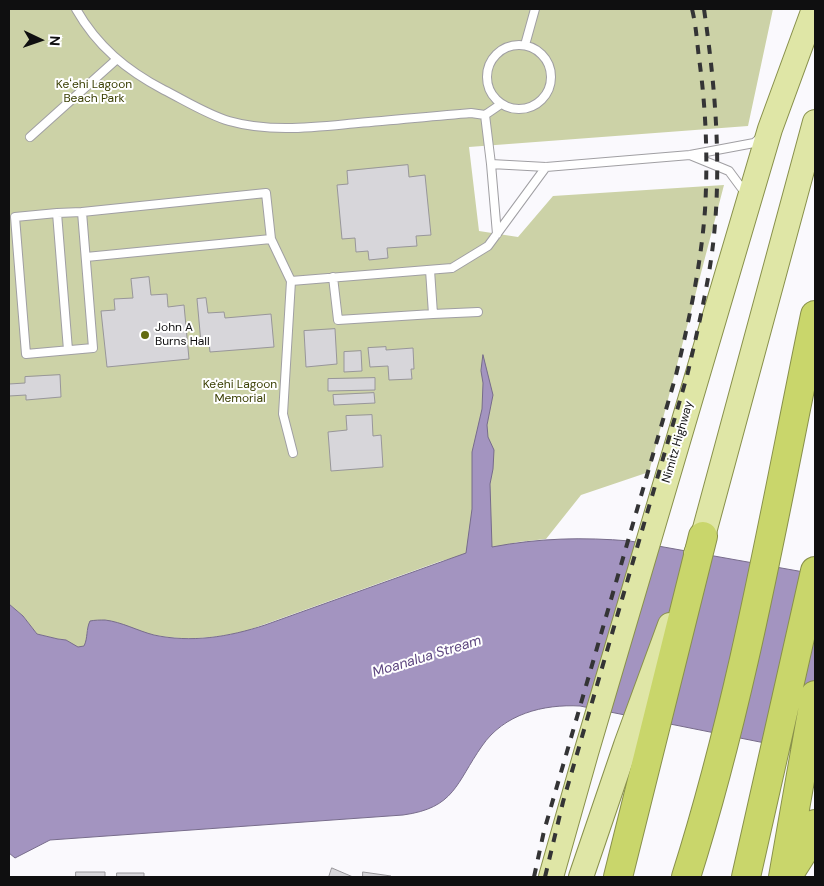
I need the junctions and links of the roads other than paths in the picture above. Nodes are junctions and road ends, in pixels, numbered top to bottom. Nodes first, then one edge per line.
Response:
1 (76, 9) edge
2 (535, 9) edge
3 (814, 9) edge
4 (525, 45) junction
5 (117, 60) junction
6 (501, 104) junction
7 (485, 115) junction
8 (815, 122) edge
9 (770, 129) junction
10 (30, 137) dead end
11 (690, 155) junction
12 (491, 164) junction
13 (546, 167) junction
14 (750, 200) junction
15 (82, 212) junction
16 (57, 213) junction
17 (497, 234) junction
18 (271, 239) junction
19 (86, 257) junction
20 (430, 270) junction
21 (333, 277) junction
22 (291, 281) junction
23 (478, 312) dead end
24 (433, 314) junction
25 (815, 315) edge
26 (68, 350) junction
27 (293, 453) dead end
28 (703, 536) junction
29 (815, 571) edge
30 (815, 696) edge
31 (815, 824) edge
32 (551, 877) edge
33 (581, 877) edge
34 (618, 877) edge
35 (686, 877) edge
36 (746, 877) edge
37 (783, 877) edge
38 (788, 877) edge

1 - 5 lane
2 - 4 lane
3 - 9 main road, Nimitz Highway
4 - 6 lane
4 - 6 lane
5 - 7 lane
5 - 10 lane
6 - 7 lane
7 - 12 lane
8 - 28 main road
9 - 11 lane
9 - 14 main road, Nimitz Highway
11 - 13 lane
11 - 14 lane
12 - 13 lane
12 - 17 lane
13 - 17 lane
14 - 32 main road, Nimitz Highway
15 - 16 lane
15 - 18 lane
15 - 19 lane
16 - 26 lane
16 - 26 lane
17 - 20 lane
18 - 19 lane
18 - 22 lane
19 - 26 lane
20 - 21 lane
20 - 24 lane
21 - 22 lane
21 - 24 lane
22 - 27 lane
23 - 24 lane
25 - 35 highway
28 - 33 main road
28 - 34 highway
29 - 36 highway
30 - 37 highway
31 - 38 highway

